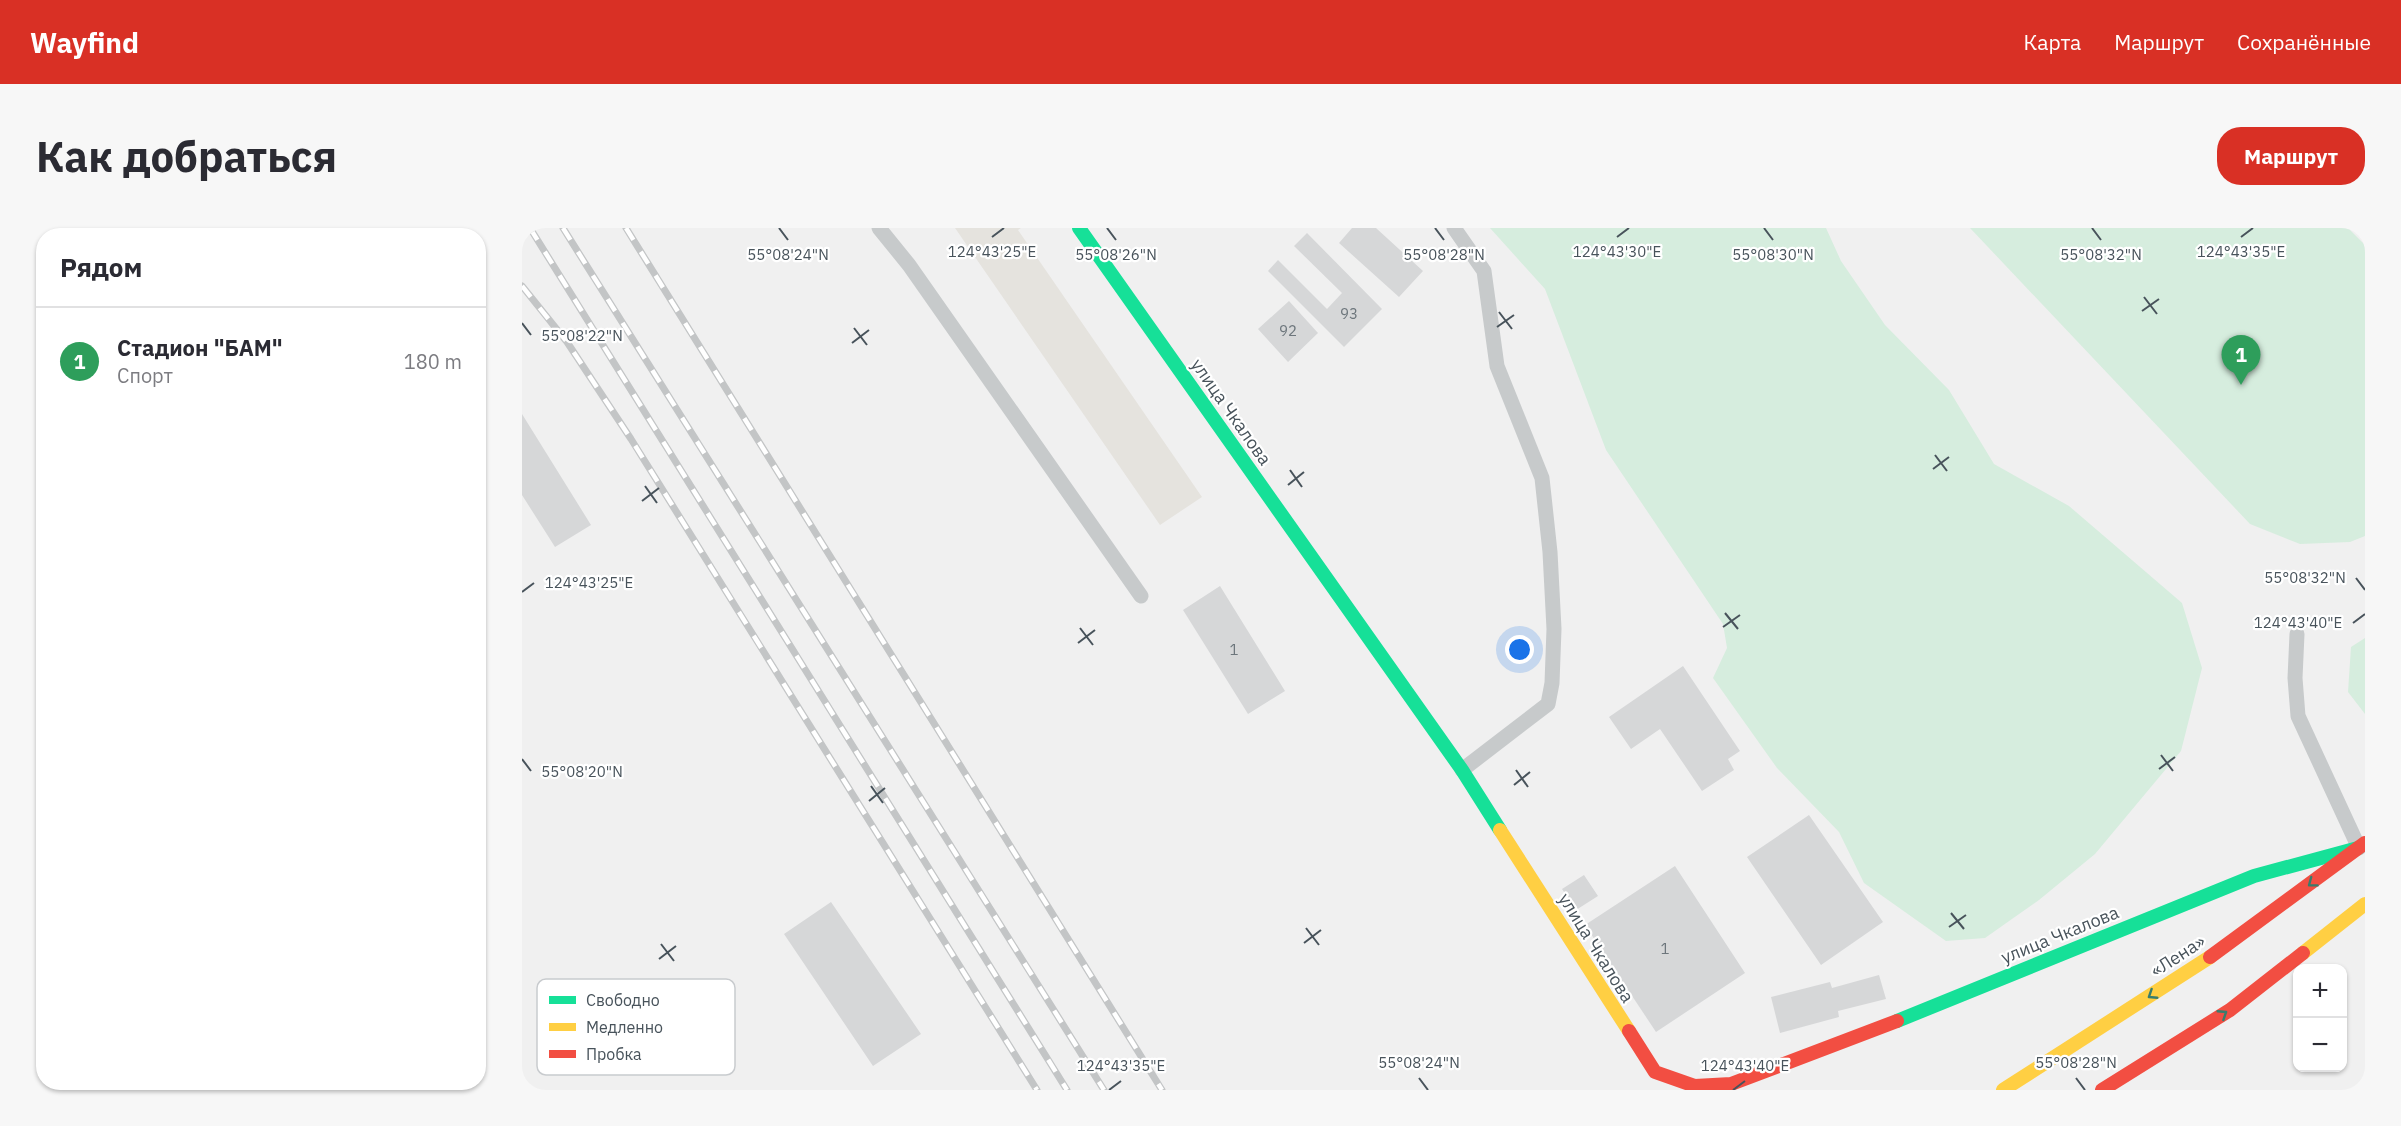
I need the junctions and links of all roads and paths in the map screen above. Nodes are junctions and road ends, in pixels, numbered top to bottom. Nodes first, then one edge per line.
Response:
1 (879, 228) edge
2 (1079, 228) edge
3 (1454, 228) edge
4 (1141, 596) dead end
5 (2297, 634) dead end
6 (1462, 770) junction
7 (2363, 849) edge
8 (2365, 904) edge
9 (2003, 1090) edge
10 (2102, 1090) edge

1 - 4 lane
2 - 6 main road, улица Чкалова
3 - 6 lane
5 - 7 lane
6 - 7 main road, улица Чкалова
7 -> 9 main road, «Лена»
10 -> 8 main road

